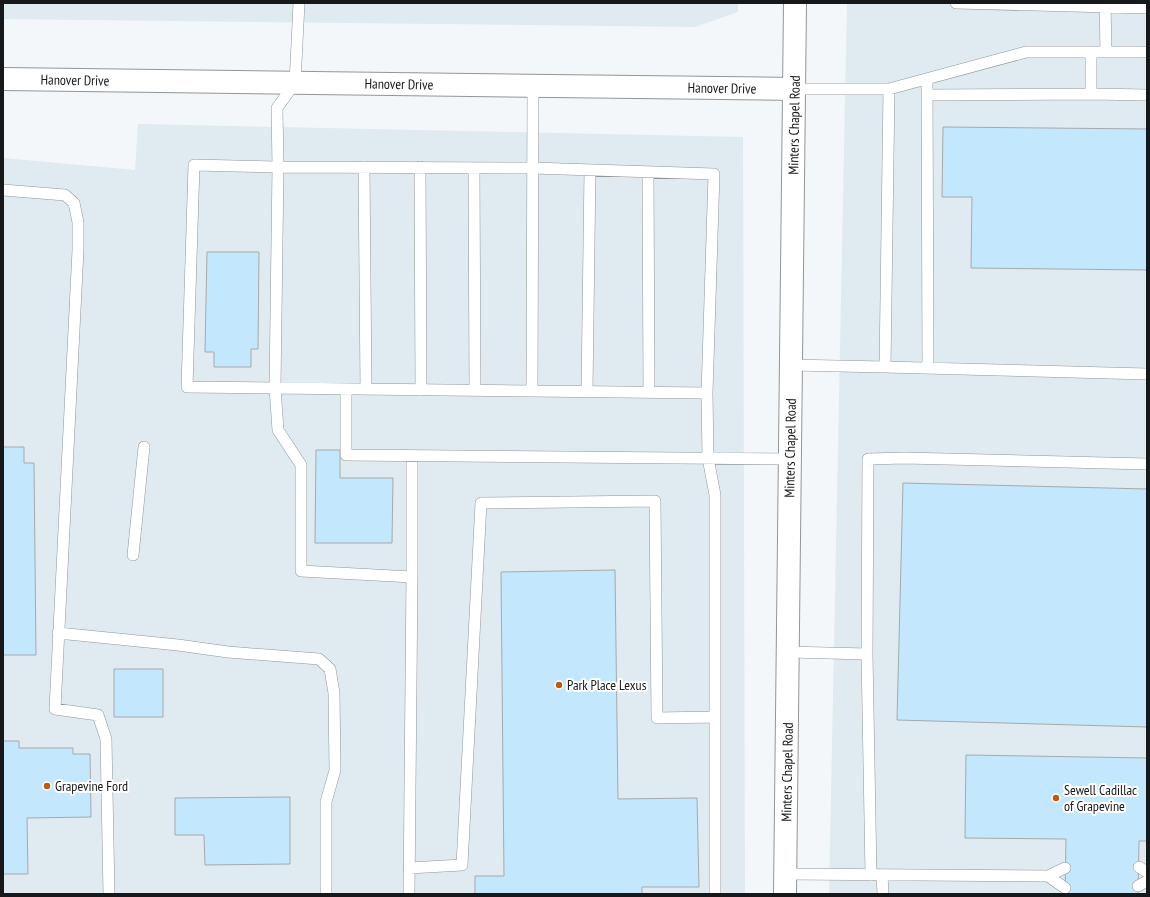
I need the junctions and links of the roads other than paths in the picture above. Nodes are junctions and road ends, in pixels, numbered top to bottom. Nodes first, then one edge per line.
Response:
1 (299, 3) edge
2 (795, 3) edge
3 (956, 3) edge
4 (1106, 5) edge
5 (1147, 8) edge
6 (1091, 52) junction
7 (1106, 52) junction
8 (1147, 52) edge
9 (3, 79) edge
10 (927, 79) junction
11 (295, 82) junction
12 (533, 86) junction
13 (794, 89) junction
14 (890, 89) junction
15 (1091, 94) junction
16 (927, 95) junction
17 (1147, 95) edge
18 (278, 167) junction
19 (364, 167) junction
20 (420, 167) junction
21 (474, 168) junction
22 (533, 168) junction
23 (590, 170) junction
24 (648, 172) junction
25 (3, 190) edge
26 (791, 365) junction
27 (885, 367) junction
28 (928, 368) junction
29 (1147, 374) edge
30 (275, 388) junction
31 (346, 389) junction
32 (366, 389) junction
33 (421, 390) junction
34 (475, 390) junction
35 (532, 391) junction
36 (587, 392) junction
37 (649, 392) junction
38 (707, 393) junction
39 (144, 447) dead end
40 (412, 456) junction
41 (708, 458) junction
42 (790, 458) junction
43 (1147, 464) edge
44 (133, 555) dead end
45 (412, 577) junction
46 (58, 634) junction
47 (788, 652) junction
48 (867, 654) junction
49 (715, 717) junction
50 (409, 868) junction
51 (1065, 868) dead end
52 (877, 875) junction
53 (1048, 876) junction
54 (786, 884) edge
55 (1065, 888) dead end
56 (110, 894) edge
57 (326, 894) edge
58 (409, 894) edge
59 (715, 894) edge
60 (882, 894) edge

1 - 11 lane
2 - 13 street, Minters Chapel Road
3 - 4 lane
4 - 5 lane
4 - 7 lane
6 - 7 lane
6 - 10 lane
6 - 15 lane
7 - 8 lane
9 - 11 street, Hanover Drive
10 - 14 lane
10 - 16 lane
11 - 12 street, Hanover Drive
11 - 18 lane
12 - 13 street, Hanover Drive
12 - 22 lane
13 - 14 lane
13 - 26 street, Minters Chapel Road
14 - 27 lane
15 - 16 lane
15 - 17 lane
16 - 28 lane
18 - 19 lane
18 - 30 lane
18 - 30 lane
19 - 20 lane
19 - 32 lane
20 - 21 lane
20 - 33 lane
21 - 22 lane
21 - 34 lane
22 - 23 lane
22 - 35 lane
23 - 24 lane
23 - 36 lane
24 - 37 lane
24 - 38 lane
25 - 46 lane
26 - 27 lane
26 - 42 street, Minters Chapel Road
27 - 28 lane
28 - 29 lane
30 - 31 lane
30 - 45 lane
31 - 32 lane
31 - 40 lane
32 - 33 lane
33 - 34 lane
34 - 35 lane
35 - 36 lane
36 - 37 lane
37 - 38 lane
38 - 41 lane
39 - 44 lane
40 - 41 lane
40 - 45 lane
41 - 42 lane
41 - 49 lane
42 - 47 street, Minters Chapel Road
43 - 48 lane
45 - 50 lane
46 - 56 lane
46 - 57 lane
47 - 48 lane
47 - 54 street, Minters Chapel Road
48 - 52 lane
49 - 50 lane
49 - 59 lane
50 - 58 lane
51 - 53 lane
52 - 53 lane
52 - 54 lane
52 - 60 lane
53 - 55 lane

